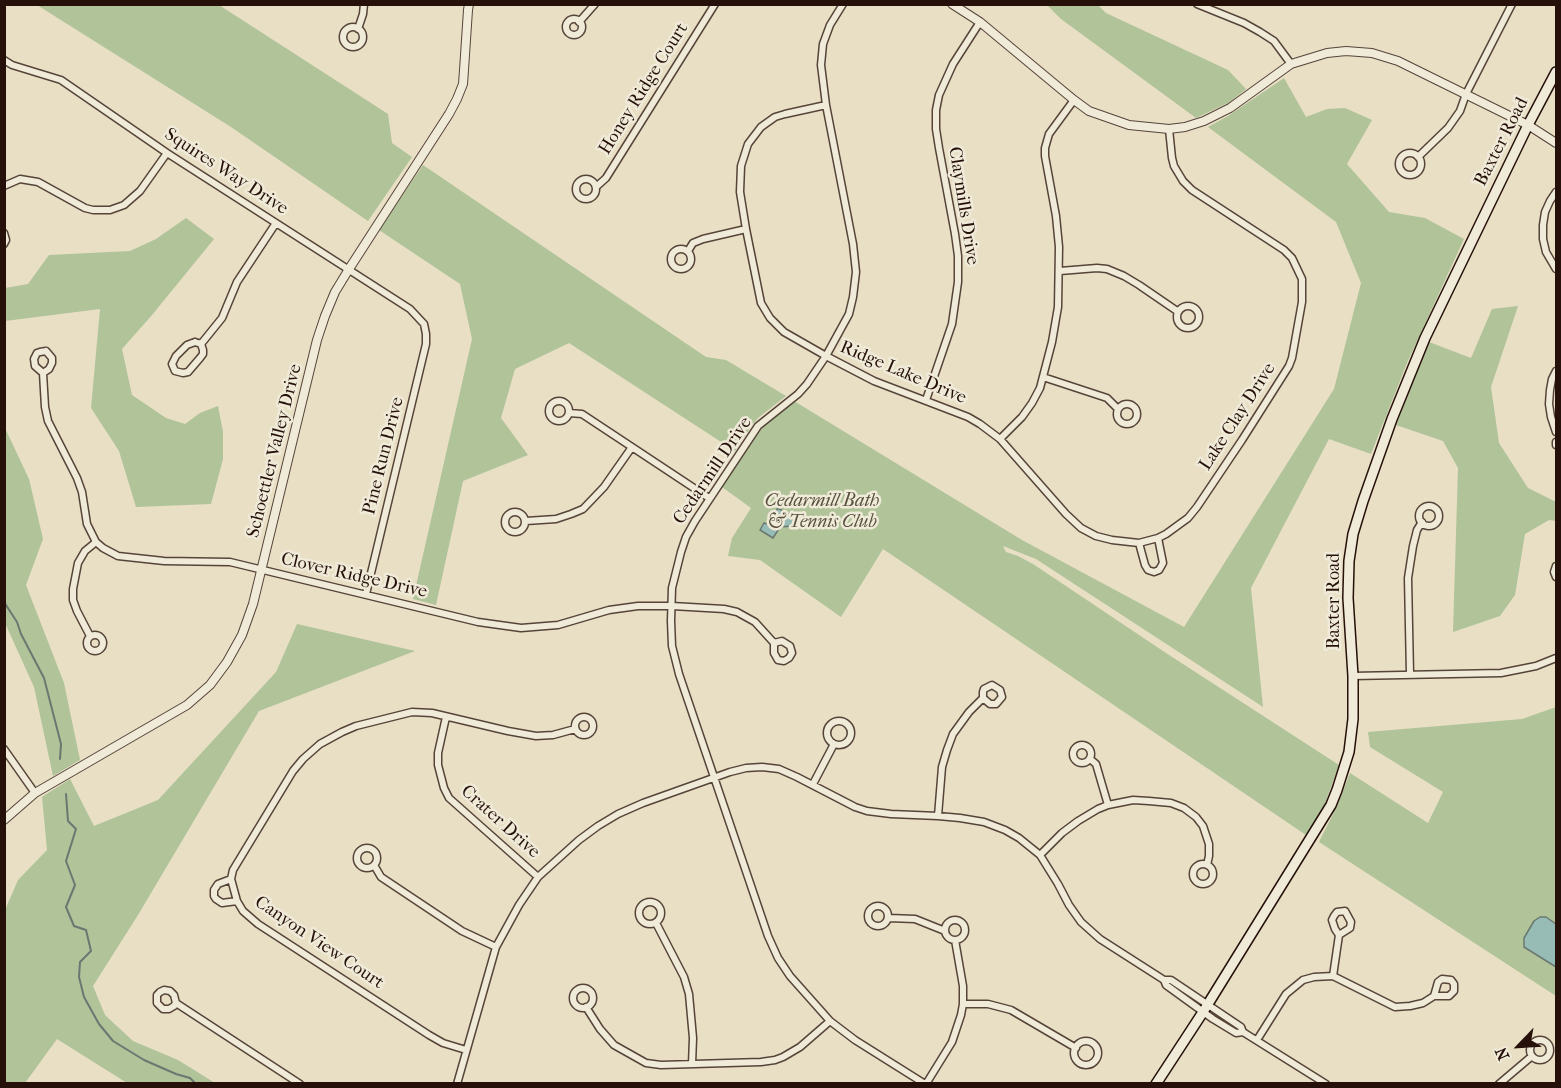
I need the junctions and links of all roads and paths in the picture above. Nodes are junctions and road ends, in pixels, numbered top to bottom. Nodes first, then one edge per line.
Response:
1 (364, 4) edge
2 (469, 4) edge
3 (595, 4) edge
4 (715, 4) edge
5 (843, 4) edge
6 (952, 4) edge
7 (1197, 4) edge
8 (1512, 4) edge
9 (579, 22) dead end
10 (980, 22) junction
11 (358, 28) dead end
12 (4, 60) edge
13 (1291, 64) junction
14 (1557, 72) edge
15 (1467, 94) junction
16 (1074, 100) junction
17 (826, 105) junction
18 (1528, 124) junction
19 (1169, 129) junction
20 (1557, 143) edge
21 (167, 153) junction
22 (1418, 156) dead end
23 (4, 186) edge
24 (596, 187) dead end
25 (1557, 192) edge
26 (276, 223) junction
27 (746, 229) junction
28 (4, 233) edge
29 (4, 244) edge
30 (688, 251) dead end
31 (349, 269) junction
32 (1557, 269) edge
33 (1060, 271) junction
34 (1177, 311) dead end
35 (424, 324) joint
36 (201, 345) junction
37 (826, 356) junction
38 (1557, 371) edge
39 (43, 373) dead end
40 (1043, 377) junction
41 (926, 400) junction
42 (1118, 409) dead end
43 (569, 413) dead end
44 (1557, 432) edge
45 (1000, 439) junction
46 (632, 447) junction
47 (709, 498) junction
48 (526, 521) dead end
49 (1422, 522) dead end
50 (1154, 539) junction
51 (96, 542) junction
52 (1138, 543) junction
53 (1557, 566) edge
54 (261, 570) junction
55 (1557, 577) edge
56 (366, 594) junction
57 (672, 606) junction
58 (90, 636) dead end
59 (774, 643) dead end
60 (1557, 658) edge
61 (1410, 674) junction
62 (1353, 676) junction
63 (983, 699) dead end
64 (446, 717) junction
65 (575, 729) dead end
66 (834, 744) junction
67 (4, 749) edge
68 (1090, 759) dead end
69 (714, 778) junction
70 (813, 784) junction
71 (35, 793) junction
72 (1108, 805) junction
73 (938, 816) junction
74 (4, 819) edge
75 (1040, 855) junction
76 (374, 865) dead end
77 (1206, 865) dead end
78 (538, 877) junction
79 (231, 879) junction
80 (237, 902) junction
81 (889, 918) dead end
82 (656, 923) dead end
83 (945, 931) junction
84 (1339, 935) dead end
85 (955, 940) junction
86 (496, 947) junction
87 (1334, 976) junction
88 (1434, 996) dead end
89 (176, 1003) dead end
90 (963, 1004) junction
91 (586, 1007) dead end
92 (1205, 1008) junction
93 (830, 1021) junction
94 (1257, 1040) junction
95 (1076, 1048) dead end
96 (466, 1050) junction
97 (1532, 1056) dead end
98 (692, 1064) junction
99 (300, 1083) edge
100 (457, 1083) edge
101 (926, 1083) edge
102 (1156, 1083) edge
103 (1326, 1083) edge
104 (1498, 1083) edge

1 - 11 street
2 - 31 street, Schoettler Valley Drive
3 - 9 street
4 - 24 street, Honey Ridge Court
5 - 17 street, Cedarmill Drive
6 - 10 street
7 - 13 street
8 - 15 street
10 - 16 street
10 - 41 street, Claymills Drive
12 - 21 street, Squires Way Drive
13 - 15 street
13 - 19 street
14 - 18 main road, Baxter Road
15 - 18 street
15 - 22 street
16 - 19 street
16 - 33 street
17 - 27 street, Ridge Lake Drive
17 - 37 street, Cedarmill Drive
18 - 20 street
18 - 62 main road, Baxter Road
19 - 50 street, Lake Clay Drive
21 - 23 street
21 - 26 street, Squires Way Drive
25 - 32 street
26 - 31 street, Squires Way Drive
26 - 36 street
27 - 30 street
27 - 37 street, Ridge Lake Drive
28 - 29 street
31 - 35 street, Squires Way Drive
31 - 54 street, Schoettler Valley Drive
33 - 34 street
33 - 40 street
35 - 56 street, Pine Run Drive
36 - 36 street
37 - 41 street, Ridge Lake Drive
37 - 47 street, Cedarmill Drive
38 - 44 street
39 - 51 street
40 - 42 street
40 - 45 street
41 - 45 street, Ridge Lake Drive
43 - 46 street
45 - 52 street, Ridge Lake Drive
46 - 47 street
46 - 48 street
47 - 57 street, Cedarmill Drive
49 - 61 street
50 - 52 street, Ridge Lake Drive
50 - 52 street
51 - 54 street, Clover Ridge Drive
51 - 58 street
53 - 55 street
54 - 56 street, Clover Ridge Drive
54 - 71 street, Schoettler Valley Drive
56 - 57 street, Clover Ridge Drive
57 - 59 street, Clover Ridge Drive
57 - 69 street, Cedarmill Drive
60 - 61 street
61 - 62 street
62 - 92 main road, Baxter Road
63 - 73 street
64 - 65 street
64 - 78 street, Crater Drive
64 - 79 street
66 - 66 street
66 - 70 street
67 - 71 street
68 - 72 street
69 - 70 street
69 - 78 street
69 - 93 street, Cedarmill Drive
70 - 73 street
71 - 74 street, Schoettler Valley Drive
72 - 75 street
72 - 77 street
73 - 75 street
75 - 92 street
76 - 86 street
78 - 86 street
79 - 80 street, Canyon View Court
79 - 80 street
80 - 96 street, Canyon View Court
81 - 83 street
82 - 98 street
83 - 85 street
83 - 85 street
84 - 87 street
85 - 90 street
86 - 96 street
87 - 88 street
87 - 94 street
89 - 99 street
90 - 95 street
90 - 101 street
91 - 98 street
92 - 94 street
92 - 102 main road, Baxter Road
93 - 98 street
93 - 101 street, Cedarmill Drive
94 - 103 street
96 - 100 street
97 - 104 street

